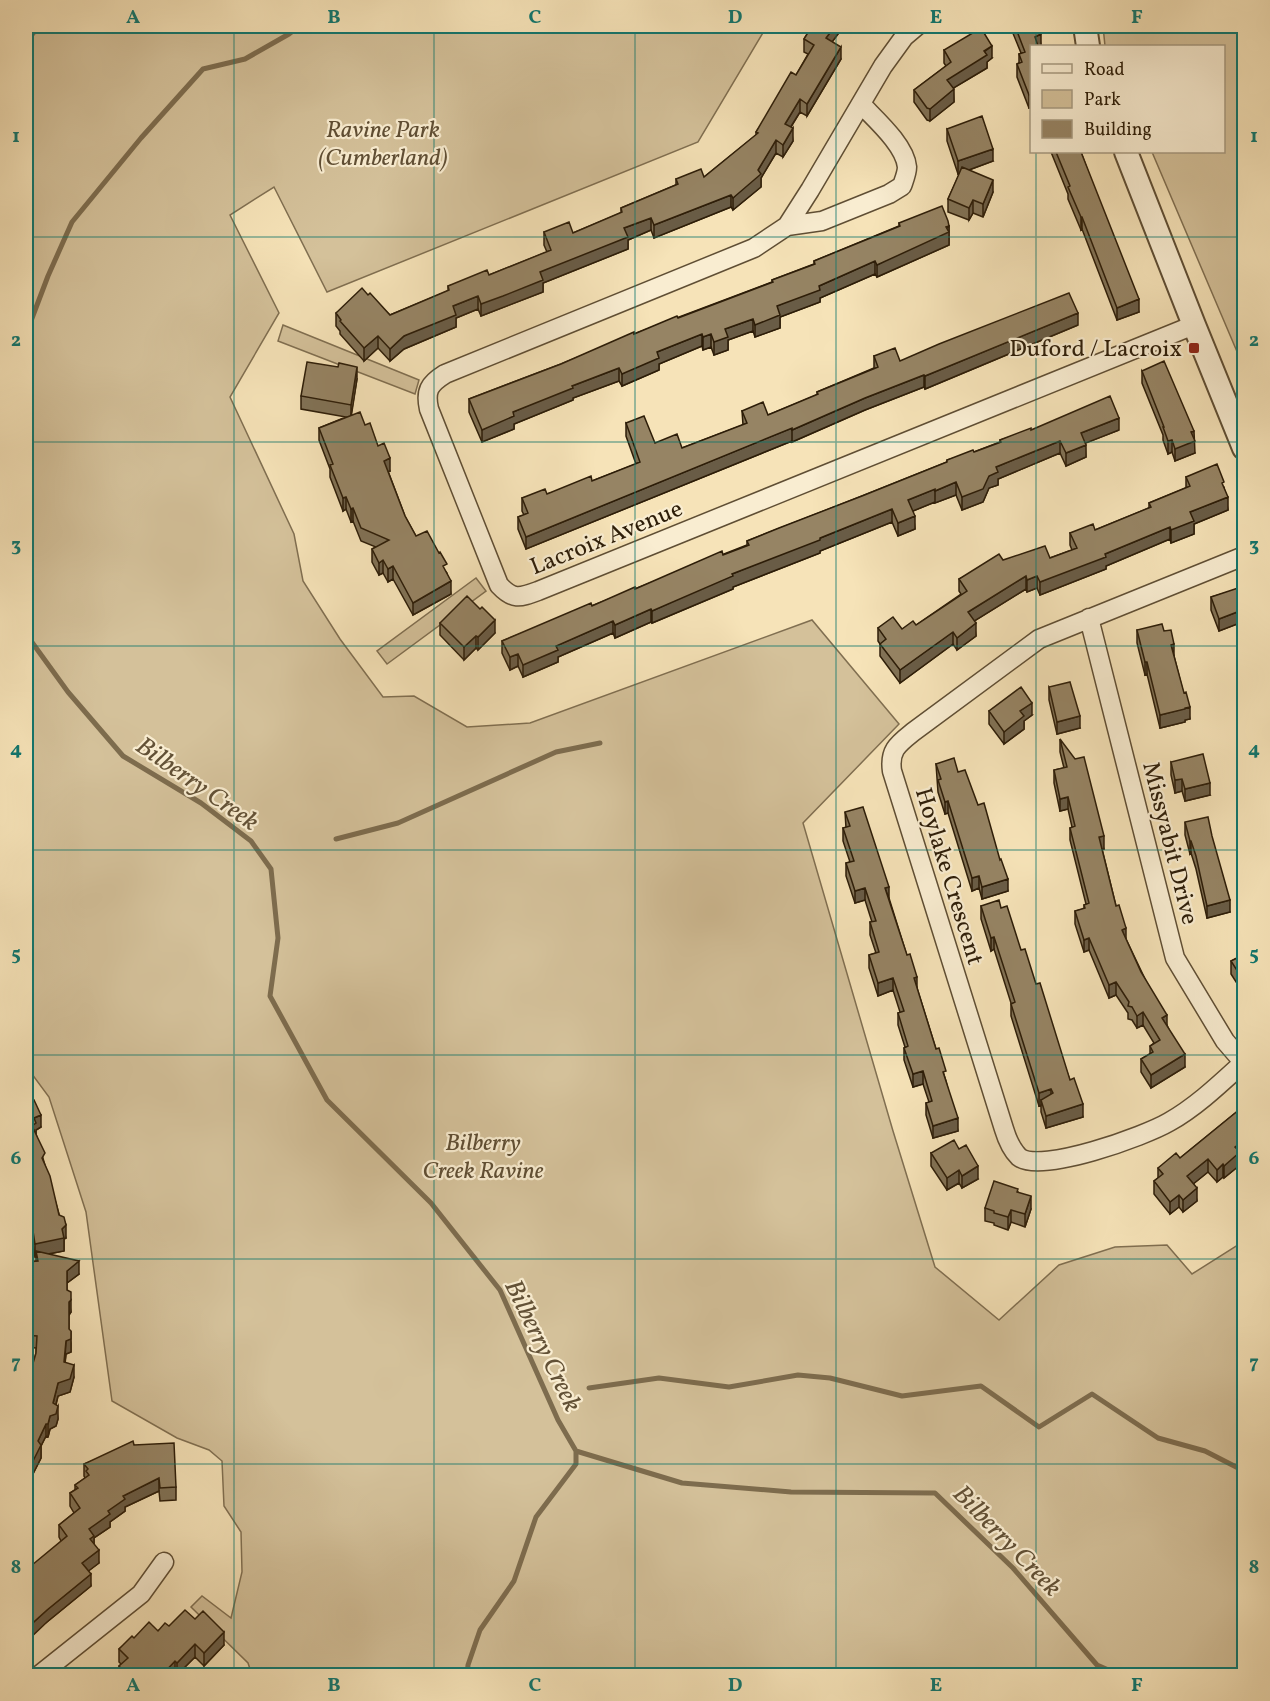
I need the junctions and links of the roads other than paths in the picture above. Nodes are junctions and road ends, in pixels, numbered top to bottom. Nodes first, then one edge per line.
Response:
1 (917, 26) edge
2 (1085, 26) edge
3 (1088, 45) edge
4 (861, 104) junction
5 (1125, 153) edge
6 (787, 226) junction
7 (1194, 325) junction
8 (1245, 448) edge
9 (1245, 556) edge
10 (1089, 618) junction
11 (1244, 1062) edge
12 (164, 1562) dead end
13 (61, 1669) edge
14 (38, 1676) edge

1 - 4 street, Lacroix Avenue
2 - 3 street
4 - 6 street, Lacroix Avenue
4 - 6 street, Lacroix Avenue
5 - 7 street
6 - 7 street, Lacroix Avenue
7 - 8 street
9 - 10 street, Hoylake Crescent
10 - 11 street, Missyabit Drive
10 - 11 street, Hoylake Crescent
12 - 13 street
13 - 14 street

